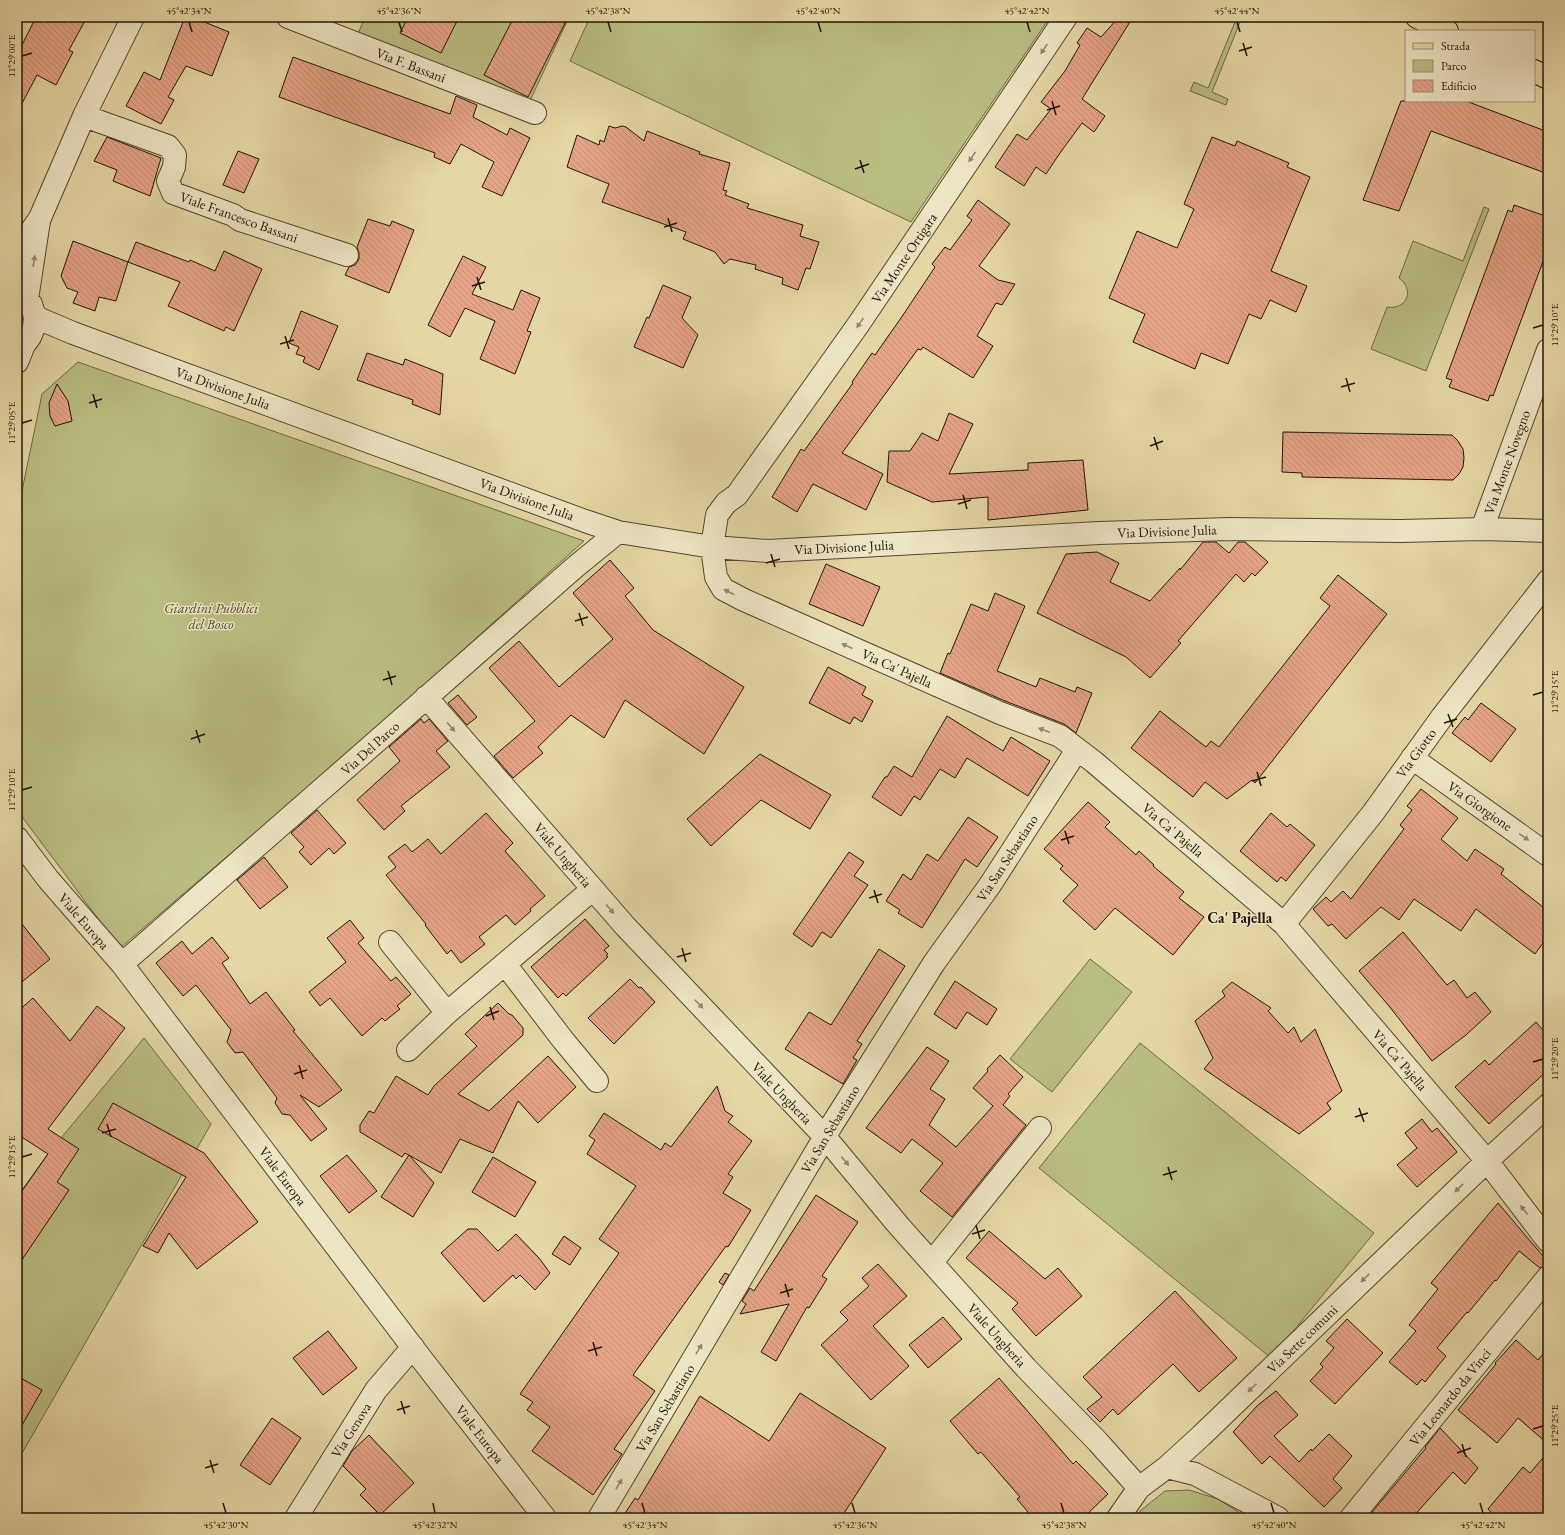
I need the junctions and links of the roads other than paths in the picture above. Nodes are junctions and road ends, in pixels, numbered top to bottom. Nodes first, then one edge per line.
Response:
1 (133, 17) edge
2 (288, 17) edge
3 (1066, 17) edge
4 (1417, 17) edge
5 (1445, 30) edge
6 (1535, 72) edge
7 (1548, 78) edge
8 (535, 113) dead end
9 (84, 116) junction
10 (40, 218) junction
11 (17, 251) edge
12 (347, 255) dead end
13 (26, 303) edge
14 (1548, 350) edge
15 (19, 352) edge
16 (1482, 529) junction
17 (1548, 531) edge
18 (618, 532) junction
19 (712, 547) junction
20 (1548, 581) edge
21 (426, 698) junction
22 (1077, 750) junction
23 (1412, 758) junction
24 (17, 838) edge
25 (1548, 855) edge
26 (592, 889) junction
27 (1284, 924) junction
28 (390, 942) dead end
29 (122, 964) junction
30 (505, 964) junction
31 (447, 1013) junction
32 (408, 1050) dead end
33 (597, 1081) dead end
34 (1548, 1105) edge
35 (1040, 1128) dead end
36 (824, 1137) junction
37 (1487, 1161) junction
38 (1548, 1241) edge
39 (932, 1262) junction
40 (1548, 1277) edge
41 (413, 1347) junction
42 (1167, 1467) junction
43 (1139, 1488) junction
44 (296, 1518) edge
45 (545, 1518) edge
46 (599, 1518) edge
47 (1118, 1518) edge
48 (1278, 1518) edge
49 (1351, 1518) edge

1 - 9 street
2 - 8 street, Via F. Bassani
3 -> 19 street, Via Monte Ortigara
4 - 5 main road
6 - 7 main road
9 - 10 street
9 - 12 street, Viale Francesco Bassani
10 - 11 street
13 -> 10 street
13 - 15 street
13 - 18 street, Via Divisione Julia
14 - 16 street, Via Monte Novegno
16 - 17 street, Via Divisione Julia
16 - 19 street, Via Divisione Julia
18 - 19 street, Via Divisione Julia
18 - 21 street, Via Del Parco
22 -> 19 street, Via Ca' Pajella
20 - 23 street, Via Giotto
21 -> 26 street, Viale Ungheria
21 - 29 street, Via Del Parco
22 - 27 street, Via Ca' Pajella
22 - 36 street, Via San Sebastiano
23 -> 25 street, Via Giorgione
23 - 27 street, Via Giotto
24 - 29 street, Viale Europa
26 - 30 street
26 -> 36 street, Viale Ungheria
27 - 37 street, Via Ca' Pajella
28 - 31 street
29 - 41 street, Viale Europa
30 - 31 street
30 - 33 street
31 - 32 street
34 - 37 street, Via Sette comuni
35 - 39 street
36 -> 39 street, Viale Ungheria
46 -> 36 street, Via San Sebastiano
38 -> 37 street, Via Ca' Pajella
37 -> 42 street, Via Sette comuni
39 - 43 street, Viale Ungheria
40 - 49 street, Via Leonardo da Vinci
41 - 44 street, Via Genova
41 - 45 street, Viale Europa
42 - 43 street, Via Sette comuni
42 - 48 street
43 - 47 street, Via Sette comuni

